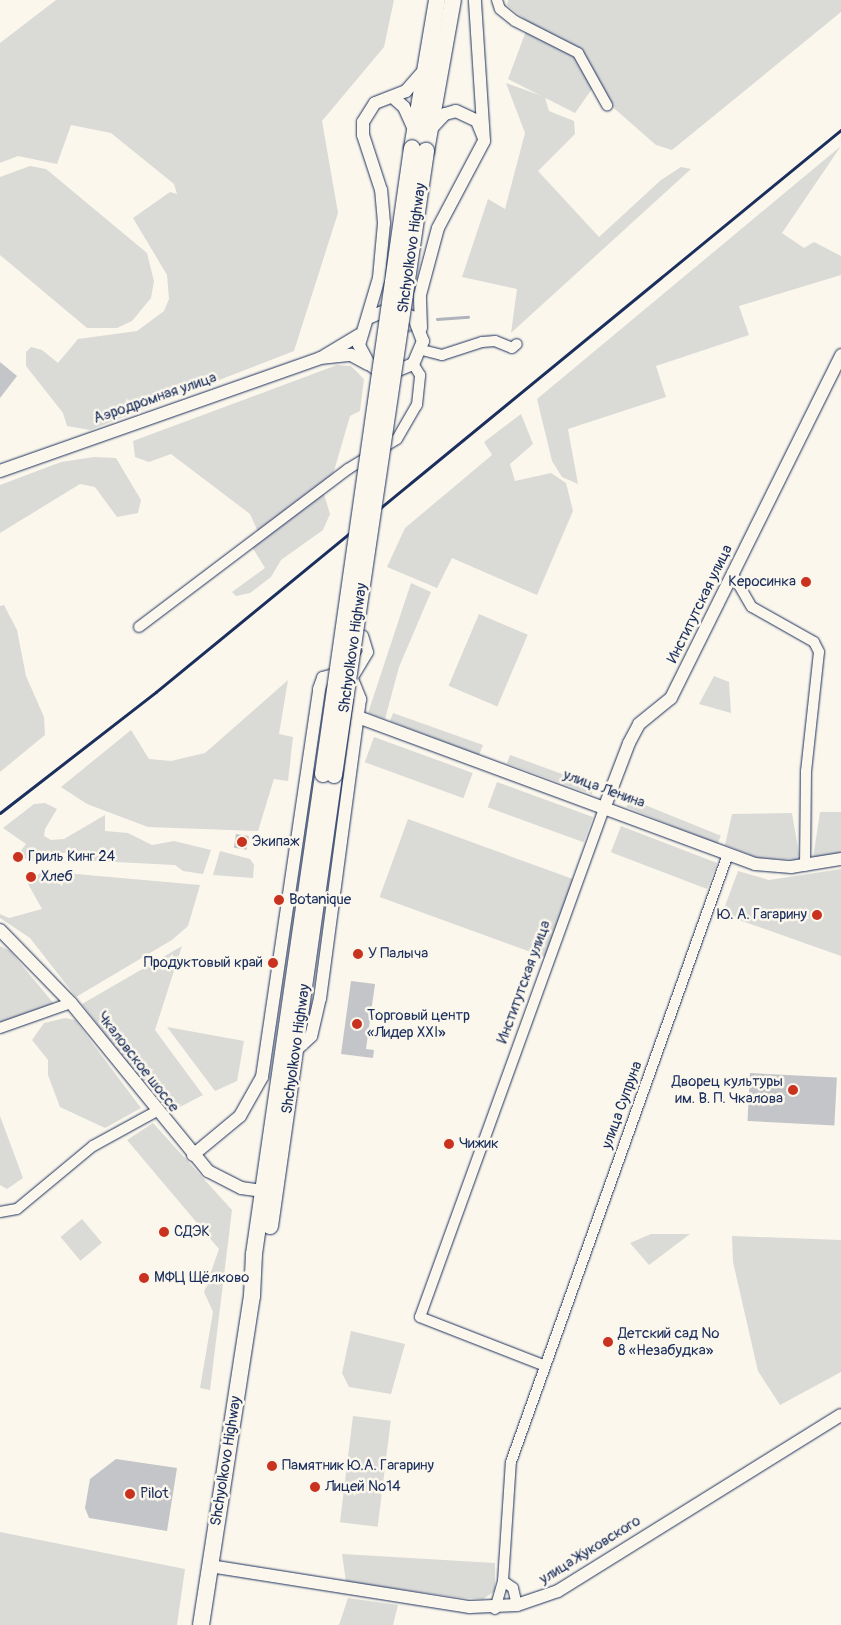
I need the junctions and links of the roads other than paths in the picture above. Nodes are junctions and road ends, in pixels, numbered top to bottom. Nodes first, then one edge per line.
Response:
1 (437, 0) edge
2 (453, 0) edge
3 (475, 0) edge
4 (498, 0) edge
5 (424, 70) junction
6 (394, 98) junction
7 (607, 105) dead end
8 (422, 130) junction
9 (484, 141) junction
10 (379, 278) junction
11 (420, 295) junction
12 (397, 309) junction
13 (368, 318) junction
14 (421, 328) junction
15 (359, 335) junction
16 (517, 344) dead end
17 (422, 350) junction
18 (841, 356) edge
19 (320, 358) junction
20 (369, 364) junction
21 (413, 364) junction
22 (0, 471) edge
23 (732, 574) junction
24 (139, 627) dead end
25 (363, 636) dead end
26 (352, 679) junction
27 (358, 717) junction
28 (328, 774) junction
29 (605, 806) junction
30 (728, 854) junction
31 (841, 859) edge
32 (805, 866) junction
33 (0, 930) edge
34 (71, 1004) junction
35 (0, 1028) edge
36 (296, 1050) junction
37 (156, 1112) junction
38 (208, 1143) junction
39 (193, 1155) junction
40 (267, 1165) junction
41 (208, 1172) junction
42 (236, 1187) junction
43 (269, 1190) junction
44 (5, 1211) edge
45 (259, 1221) junction
46 (252, 1296) junction
47 (543, 1365) junction
48 (841, 1415) edge
49 (210, 1566) junction
50 (503, 1581) junction
51 (518, 1606) junction
52 (496, 1609) junction
53 (201, 1625) edge

1 - 5 main road, Shchyolkovo Highway
2 - 8 main road, Shchyolkovo Highway
3 - 9 street
4 - 7 street
5 - 6 street
5 - 8 main road, Shchyolkovo Highway
6 - 8 street
6 - 10 street
8 - 9 street
8 - 28 main road, Shchyolkovo Highway, bridge
9 - 11 street
10 - 12 street
10 - 13 street
11 - 12 street
11 - 14 street
12 - 13 street
12 - 14 street
13 - 15 street
14 - 17 street
15 - 19 street
15 - 20 street
16 - 17 street
17 - 21 street
18 - 23 street, Институтская улица
19 - 20 street
19 - 22 street, Аэродромная улица
20 - 21 street
21 - 24 street
23 - 29 street, Институтская улица
23 - 32 street
25 - 26 street
26 - 27 street
26 - 38 street
27 - 29 street, улица Ленина
27 - 36 street
28 - 36 main road, Shchyolkovo Highway
28 - 40 main road, Shchyolkovo Highway
29 - 30 street, улица Ленина
29 - 47 street, Институтская улица
30 - 32 street, улица Ленина
30 - 47 street, улица Супруна
31 - 32 street, улица Ленина
33 - 34 street, Чкаловское шоссе
34 - 35 street
34 - 37 street, Чкаловское шоссе
36 - 43 main road, Shchyolkovo Highway
37 - 38 street
37 - 39 street, Чкаловское шоссе
37 - 44 street
38 - 39 street
38 - 41 street
39 - 41 street, Чкаловское шоссе
40 - 42 street
40 - 43 main road, Shchyolkovo Highway
41 - 42 street, Чкаловское шоссе
42 - 43 street, Чкаловское шоссе
42 - 45 street
43 - 45 main road, Shchyolkovo Highway
43 - 46 main road, Shchyolkovo Highway
45 - 46 main road, Shchyolkovo Highway
46 - 49 main road, Shchyolkovo Highway
47 - 50 street
48 - 51 street, улица Жуковского
49 - 52 street, улица Жуковского
49 - 53 main road, Shchyolkovo Highway
50 - 51 street
50 - 52 street
51 - 52 street, улица Жуковского

